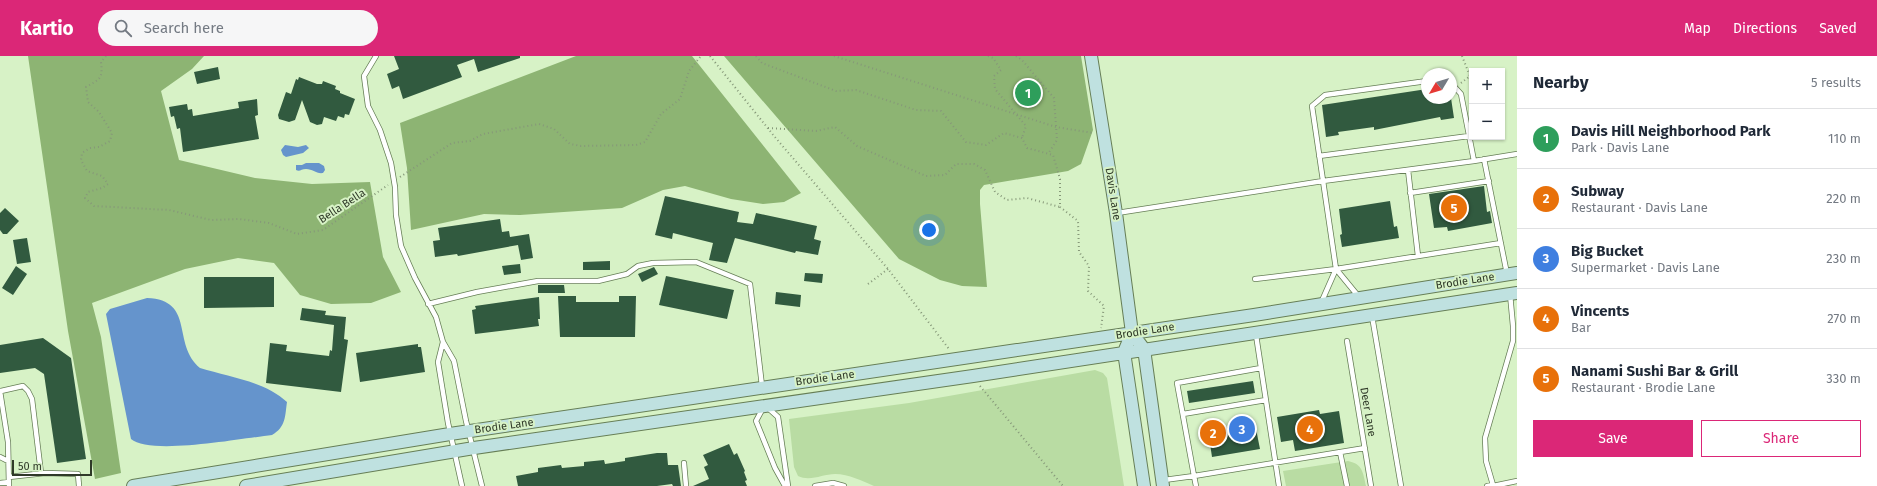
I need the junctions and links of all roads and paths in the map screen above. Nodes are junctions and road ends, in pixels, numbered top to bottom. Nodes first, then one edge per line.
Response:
1 (106, 56) edge
2 (376, 56) edge
3 (701, 56) edge
4 (710, 56) edge
5 (756, 56) edge
6 (834, 56) edge
7 (988, 56) edge
8 (1016, 56) edge
9 (1091, 56) edge
10 (1462, 56) edge
11 (1421, 82) edge
12 (1457, 87) edge
13 (1457, 89) edge
14 (1016, 114) junction
15 (1056, 126) junction
16 (768, 128) junction
17 (1104, 135) junction
18 (1469, 136) joint
19 (1022, 138) junction
20 (1470, 140) edge
21 (1048, 154) junction
22 (1517, 154) edge
23 (1319, 156) junction
24 (1484, 160) junction
25 (1474, 161) junction
26 (1408, 170) junction
27 (1323, 181) junction
28 (1488, 181) junction
29 (394, 182) junction
30 (1410, 193) junction
31 (1060, 207) junction
32 (1116, 213) junction
33 (1501, 243) junction
34 (1418, 256) junction
35 (888, 269) junction
36 (1336, 269) junction
37 (1512, 274) edge
38 (1255, 279) dead end
39 (868, 284) dead end
40 (1513, 294) edge
41 (1360, 298) junction
42 (428, 304) junction
43 (1320, 304) junction
44 (1372, 316) junction
45 (1100, 329) dead end
46 (1132, 333) junction
47 (1256, 333) junction
48 (1346, 341) dead end
49 (443, 342) junction
50 (1144, 349) junction
51 (950, 351) dead end
52 (1124, 352) junction
53 (1261, 368) junction
54 (978, 383) dead end
55 (763, 387) junction
56 (0, 391) edge
57 (1266, 400) junction
58 (765, 405) junction
59 (1183, 414) junction
60 (469, 431) junction
61 (450, 434) junction
62 (474, 448) junction
63 (1365, 448) junction
64 (455, 451) junction
65 (1340, 452) junction
66 (0, 457) edge
67 (8, 461) junction
68 (1275, 462) junction
69 (684, 463) dead end
70 (41, 473) junction
71 (1194, 476) junction
72 (1517, 481) edge
73 (9, 482) edge
74 (1163, 483) edge
75 (0, 484) edge
76 (79, 486) edge
77 (133, 486) edge
78 (246, 486) edge
79 (462, 486) edge
80 (482, 486) edge
81 (686, 486) edge
82 (785, 486) edge
83 (788, 486) edge
84 (816, 486) edge
85 (844, 486) edge
86 (1063, 486) edge
87 (1144, 486) edge
88 (1196, 486) edge
89 (1279, 486) edge
90 (1347, 486) edge
91 (1371, 486) edge
92 (1400, 486) edge
93 (1491, 486) edge

1 - 29 path, Bella Bella
2 - 29 lane
3 - 29 path, Bella Bella
4 - 16 path
5 - 19 path
6 - 14 path
7 - 14 path
8 - 15 path
9 - 17 main road, Davis Lane
10 - 12 path
11 - 23 lane
13 - 18 lane
14 - 15 path
14 - 19 path
15 - 17 path
15 - 21 path
16 - 31 path
16 - 35 path
17 - 32 main road, Davis Lane
18 - 23 lane
19 - 21 path
20 - 25 lane
21 - 31 path
22 - 24 lane
23 - 27 lane
24 - 25 lane
24 - 28 lane
25 - 26 lane
26 - 27 lane
26 - 30 lane
27 - 32 lane
27 - 36 lane
28 - 30 lane
28 - 33 lane
29 - 42 lane
30 - 34 lane
31 - 45 path
32 - 46 main road, Davis Lane
33 - 34 lane
33 - 37 lane
34 - 36 lane
35 - 39 path
35 - 51 path
36 - 38 lane
36 - 41 lane
36 - 43 lane
37 - 40 main road
37 - 41 main road, Brodie Lane
40 - 44 main road, Brodie Lane
40 - 93 lane
41 - 43 main road, Brodie Lane
42 - 49 lane
42 - 55 lane
43 - 46 main road, Brodie Lane
44 - 47 main road, Brodie Lane
44 - 92 lane
46 - 50 main road, Davis Lane
46 - 52 main road
46 - 55 main road, Brodie Lane
47 - 50 main road, Brodie Lane
47 - 53 lane
48 - 63 lane, Deer Lane
49 - 60 lane
49 - 61 lane
50 - 52 main road, Brodie Lane
50 - 74 main road, Davis Lane
52 - 58 main road, Brodie Lane
52 - 87 main road
53 - 57 lane
53 - 59 lane
54 - 86 path
55 - 58 main road
55 - 60 main road, Brodie Lane
56 - 67 lane
56 - 70 lane
57 - 59 lane
57 - 68 lane
58 - 62 main road, Brodie Lane
58 - 82 lane
58 - 83 lane
59 - 71 lane
60 - 61 main road, Brodie Lane
60 - 62 lane
61 - 64 lane
61 - 77 main road, Brodie Lane
62 - 64 main road, Brodie Lane
62 - 80 lane
63 - 65 lane
63 - 91 lane, Deer Lane
64 - 78 main road, Brodie Lane
64 - 79 lane
65 - 68 lane
65 - 90 lane
66 - 67 lane
67 - 73 lane
68 - 71 lane
68 - 89 lane
69 - 81 lane
70 - 73 lane
70 - 76 lane
71 - 74 lane
71 - 88 lane
72 - 93 lane
73 - 75 lane
84 - 85 lane

